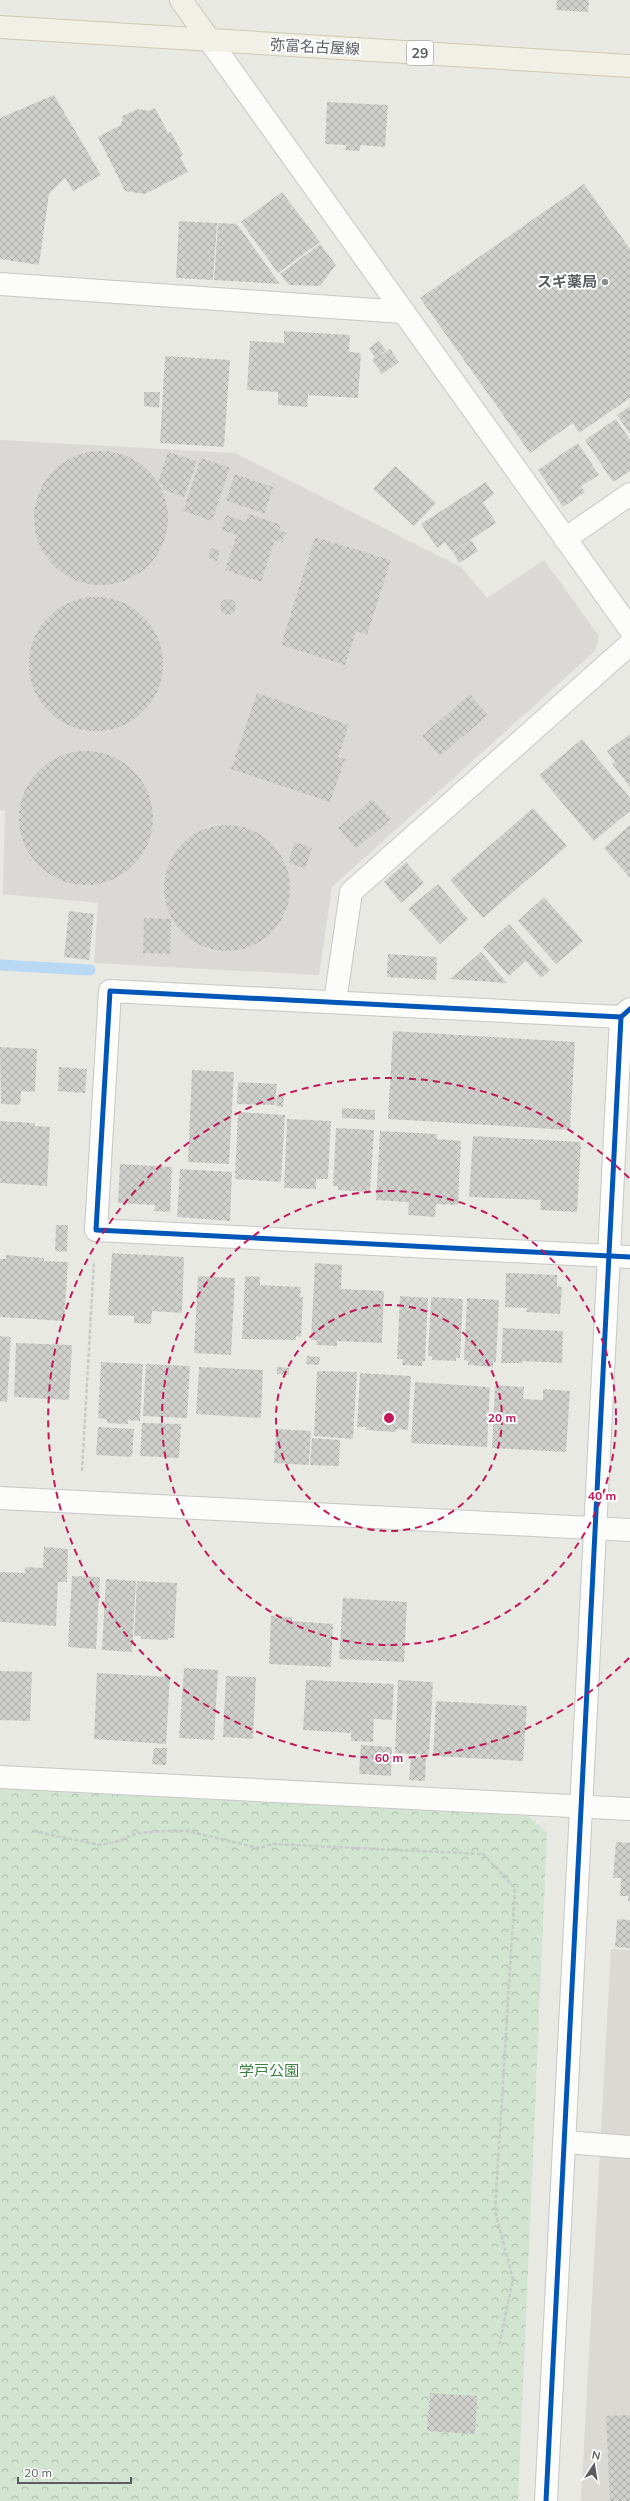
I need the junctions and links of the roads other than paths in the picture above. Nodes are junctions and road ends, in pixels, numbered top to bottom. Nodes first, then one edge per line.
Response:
1 (181, 0) edge
2 (0, 27) edge
3 (210, 41) junction
4 (630, 66) edge
5 (0, 284) edge
6 (403, 312) junction
7 (630, 494) edge
8 (565, 539) junction
9 (630, 629) edge
10 (630, 644) edge
11 (335, 1002) junction
12 (625, 1013) edge
13 (620, 1257) edge
14 (0, 1498) edge
15 (595, 1529) junction
16 (630, 1530) edge
17 (0, 1777) edge
18 (581, 1807) junction
19 (630, 1809) edge
20 (564, 2142) junction
21 (630, 2147) edge
22 (546, 2501) edge

1 - 3 main road
2 - 3 main road, 弥富名古屋線 / 29
3 - 4 main road, 弥富名古屋線 / 29
3 - 6 street
5 - 6 street
6 - 8 street
7 - 8 street
8 - 9 street
10 - 11 street
11 - 12 street
11 - 13 street
12 - 13 street
13 - 15 street
14 - 15 street
15 - 16 street
15 - 18 street
17 - 18 street
18 - 19 street
18 - 20 street
20 - 21 street
20 - 22 street

